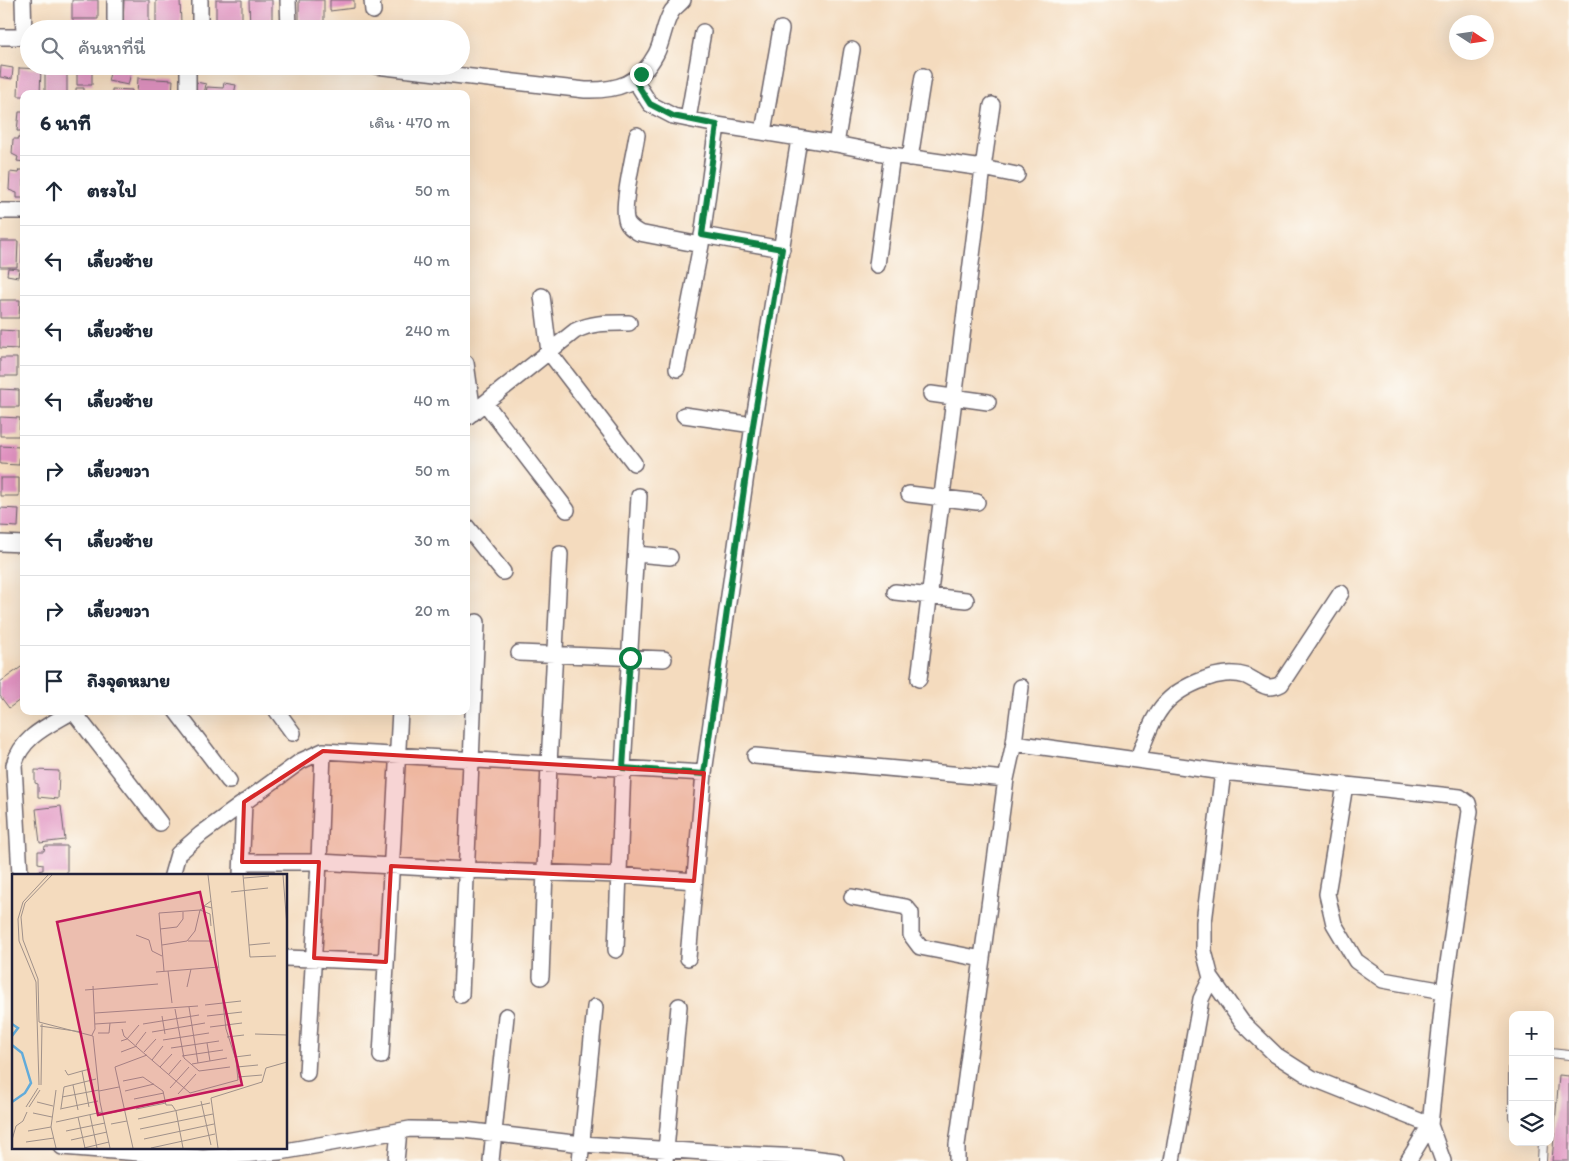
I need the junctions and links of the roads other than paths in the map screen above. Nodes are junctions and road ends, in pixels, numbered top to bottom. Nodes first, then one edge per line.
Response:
1 (23, 0) edge
2 (115, 0) edge
3 (200, 0) edge
4 (288, 0) edge
5 (683, 0) edge
6 (671, 6) edge
7 (25, 20) edge
8 (115, 20) dead end
9 (200, 20) edge
10 (289, 20) edge
11 (781, 29) dead end
12 (703, 32) dead end
13 (0, 37) edge
14 (20, 37) edge
15 (852, 50) dead end
16 (188, 75) edge
17 (454, 75) edge
18 (923, 76) dead end
19 (634, 79) junction
20 (188, 90) edge
21 (992, 104) dead end
22 (688, 119) junction
23 (717, 125) junction
24 (763, 132) junction
25 (637, 135) dead end
26 (799, 139) junction
27 (836, 144) junction
28 (892, 155) junction
29 (910, 158) junction
30 (983, 168) junction
31 (1017, 175) dead end
32 (0, 211) edge
33 (20, 211) edge
34 (701, 240) junction
35 (782, 249) junction
36 (877, 265) dead end
37 (542, 296) dead end
38 (629, 323) dead end
39 (549, 352) junction
40 (677, 369) dead end
41 (931, 394) dead end
42 (954, 398) junction
43 (988, 402) dead end
44 (485, 403) junction
45 (470, 415) edge
46 (684, 415) dead end
47 (753, 425) junction
48 (634, 463) dead end
49 (909, 494) dead end
50 (639, 496) dead end
51 (942, 498) junction
52 (977, 502) dead end
53 (567, 510) dead end
54 (470, 531) edge
55 (0, 543) edge
56 (20, 544) edge
57 (560, 554) dead end
58 (636, 554) junction
59 (670, 557) dead end
60 (503, 572) dead end
61 (895, 592) dead end
62 (1341, 594) dead end
63 (929, 596) junction
64 (966, 600) dead end
65 (477, 622) dead end
66 (519, 652) dead end
67 (554, 655) junction
68 (630, 658) junction
69 (664, 659) dead end
70 (919, 679) dead end
71 (1021, 687) dead end
72 (67, 715) edge
73 (76, 715) edge
74 (179, 715) edge
75 (280, 715) edge
76 (400, 715) edge
77 (293, 733) dead end
78 (1014, 743) junction
79 (323, 751) junction
80 (397, 754) junction
81 (755, 756) dead end
82 (470, 759) junction
83 (1136, 760) junction
84 (549, 764) junction
85 (623, 768) junction
86 (1223, 772) junction
87 (704, 774) junction
88 (1006, 779) junction
89 (229, 781) dead end
90 (1345, 785) junction
91 (244, 802) junction
92 (160, 823) dead end
93 (320, 862) junction
94 (391, 866) junction
95 (241, 868) edge
96 (466, 870) junction
97 (20, 874) edge
98 (172, 874) edge
99 (545, 874) junction
100 (619, 875) junction
101 (694, 881) junction
102 (852, 897) dead end
103 (616, 950) dead end
104 (288, 958) edge
105 (314, 958) junction
106 (688, 958) dead end
107 (982, 959) junction
108 (386, 962) junction
109 (541, 977) dead end
110 (1211, 978) junction
111 (1444, 991) junction
112 (461, 995) dead end
113 (679, 1006) dead end
114 (595, 1007) dead end
115 (506, 1016) dead end
116 (1554, 1053) edge
117 (1569, 1055) edge
118 (381, 1056) dead end
119 (307, 1073) dead end
120 (1430, 1125) junction
121 (399, 1131) junction
122 (493, 1134) junction
123 (582, 1144) junction
124 (1543, 1146) edge
125 (64, 1152) edge
126 (309, 1154) edge
127 (666, 1155) edge
128 (148, 1158) edge
129 (228, 1159) edge
130 (396, 1161) edge
131 (491, 1161) edge
132 (580, 1161) edge
133 (836, 1161) edge
134 (957, 1161) edge
135 (1172, 1161) edge
136 (1408, 1161) edge
137 (1443, 1161) edge
138 (1542, 1161) edge

1 - 7 street
2 - 8 street
3 - 9 street
4 - 10 street
5 - 6 street
6 - 19 street
11 - 24 street
12 - 22 street
13 - 14 street
15 - 27 street
16 - 20 street
17 - 19 street
18 - 29 street
19 - 22 street
21 - 30 street
22 - 23 street
23 - 24 street
23 - 34 street
24 - 26 street
25 - 34 street
26 - 27 street
26 - 35 street
27 - 28 street
28 - 29 street
28 - 36 street
29 - 30 street
30 - 31 street
30 - 42 street
32 - 33 street
34 - 35 street
34 - 40 street
35 - 47 street
37 - 39 street
38 - 39 street
39 - 44 street
39 - 48 street
41 - 42 street
42 - 43 street
42 - 51 street
44 - 45 street
44 - 53 street
46 - 47 street
47 - 87 street
49 - 51 street
50 - 58 street
51 - 52 street
51 - 63 street
54 - 60 street
55 - 56 street
57 - 67 street
58 - 59 street
58 - 68 street
61 - 63 street
62 - 83 street
63 - 64 street
63 - 70 street
65 - 82 street
66 - 67 street
67 - 68 street
67 - 84 street
68 - 69 street
68 - 85 street
71 - 78 street
72 - 97 street
73 - 92 street
74 - 89 street
75 - 77 street
76 - 80 street
78 - 83 street
78 - 88 street
79 - 80 street
79 - 91 street
79 - 93 street
80 - 82 street
80 - 94 street
81 - 88 street
82 - 84 street
82 - 96 street
83 - 86 street
84 - 85 street
84 - 99 street
85 - 87 street
85 - 100 street
86 - 90 street
86 - 110 street
87 - 101 street
88 - 107 street
90 - 111 street
90 - 111 street
91 - 95 street
91 - 98 street
93 - 94 street
93 - 95 street
93 - 105 street
94 - 96 street
94 - 108 street
96 - 99 street
96 - 112 street
99 - 100 street
99 - 109 street
100 - 101 street
100 - 103 street
101 - 106 street
102 - 107 street
104 - 105 street
105 - 108 street
105 - 119 street
107 - 134 street
108 - 118 street
110 - 120 street
110 - 135 street
111 - 120 street
113 - 127 street
114 - 123 street
115 - 122 street
116 - 117 lane
120 - 136 street
120 - 137 street
121 - 122 street
121 - 126 street
121 - 130 street
122 - 123 street
122 - 131 street
123 - 127 street
123 - 132 street
124 - 138 lane
125 - 128 street
126 - 129 street
127 - 133 street
128 - 129 street

